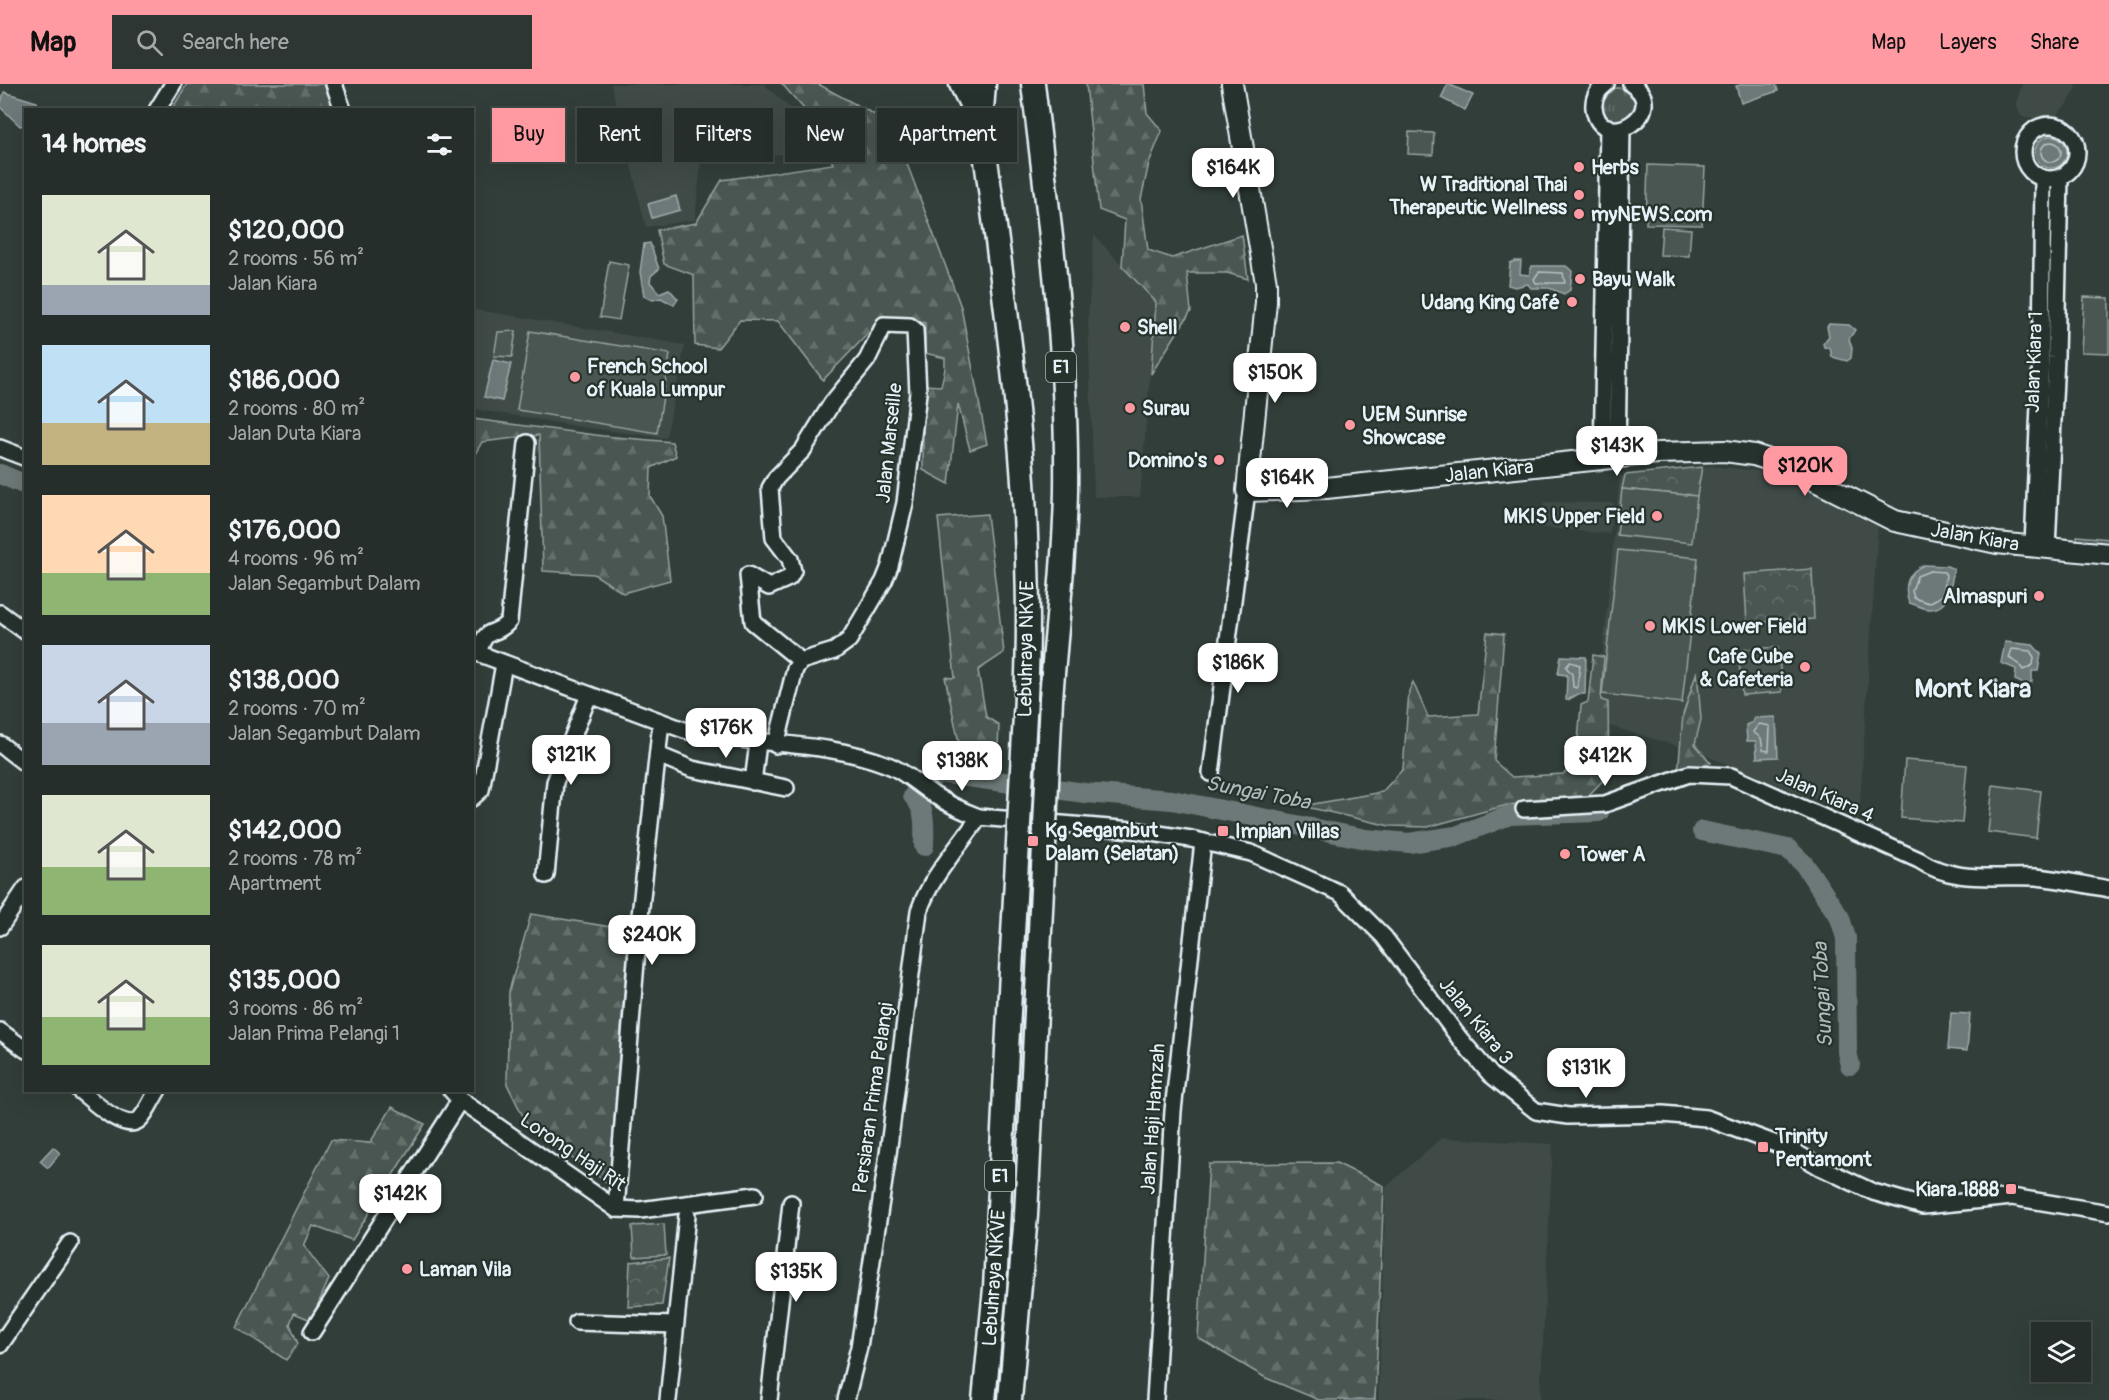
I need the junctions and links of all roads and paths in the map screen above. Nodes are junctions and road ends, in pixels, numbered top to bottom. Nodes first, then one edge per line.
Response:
1 (173, 84) edge
2 (334, 84) edge
3 (961, 84) edge
4 (984, 84) edge
5 (1033, 84) edge
6 (1232, 84) edge
7 (1606, 84) edge
8 (1631, 84) edge
9 (159, 108) edge
10 (342, 108) edge
11 (973, 108) edge
12 (982, 108) edge
13 (1615, 128) junction
14 (986, 162) edge
15 (2043, 178) junction
16 (2060, 178) junction
17 (527, 443) dead end
18 (0, 448) edge
19 (24, 457) edge
20 (1609, 459) junction
21 (1247, 491) junction
22 (2040, 547) junction
23 (2109, 554) edge
24 (0, 614) edge
25 (24, 631) edge
26 (475, 652) edge
27 (801, 661) junction
28 (504, 664) junction
29 (589, 695) junction
30 (661, 722) junction
31 (758, 743) junction
32 (0, 744) edge
33 (776, 745) junction
34 (658, 755) junction
35 (24, 763) edge
36 (1212, 773) dead end
37 (753, 782) junction
38 (786, 788) dead end
39 (474, 796) edge
40 (1524, 809) dead end
41 (979, 817) junction
42 (1203, 842) junction
43 (546, 875) dead end
44 (2109, 890) edge
45 (24, 891) edge
46 (0, 927) edge
47 (0, 1031) edge
48 (24, 1049) edge
49 (82, 1092) edge
50 (157, 1092) edge
51 (455, 1095) edge
52 (755, 1195) dead end
53 (791, 1203) dead end
54 (615, 1209) junction
55 (2109, 1213) edge
56 (687, 1215) dead end
57 (70, 1243) dead end
58 (577, 1322) dead end
59 (675, 1325) junction
60 (312, 1332) dead end
61 (0, 1345) edge
62 (668, 1400) edge
63 (769, 1400) edge
64 (846, 1400) edge
65 (984, 1400) edge
66 (1010, 1400) edge
67 (1155, 1400) edge

1 - 9 street
2 - 10 street
3 - 11 highway, Lebuhraya NKVE / E1
4 - 12 highway
5 - 66 highway, Lebuhraya NKVE / E1, bridge
6 - 21 main road
7 - 13 street
8 - 13 street
13 - 20 street
14 - 65 highway, Lebuhraya NKVE / E1, bridge
15 - 16 street
15 - 16 street
15 - 22 street, Jalan Kiara 1
16 - 22 street, Jalan Kiara 1
17 - 26 street
18 - 19 street
20 - 21 main road, Jalan Kiara
20 - 22 main road, Jalan Kiara
21 - 36 street
22 - 23 main road, Jalan Kiara
24 - 25 street
26 - 28 street
27 - 27 street, Jalan Marseille
27 - 33 street
28 - 29 street
28 - 39 street
29 - 30 street
29 - 43 street
30 - 31 street
30 - 34 street
31 - 33 street
31 - 37 street
32 - 35 street
33 - 41 street
34 - 37 street
34 - 54 street
37 - 38 street
40 - 44 street, Jalan Kiara 4
41 - 42 street, Jalan Kiara 3
41 - 64 street, Persiaran Prima Pelangi
42 - 55 street, Jalan Kiara 3
42 - 67 street, Jalan Haji Hamzah
45 - 46 street
47 - 48 street
49 - 50 street
51 - 54 street, Lorong Haji Rit
51 - 60 street
52 - 54 street, Lorong Haji Rit
53 - 63 street
56 - 59 street
57 - 61 street
58 - 59 street
59 - 62 street

